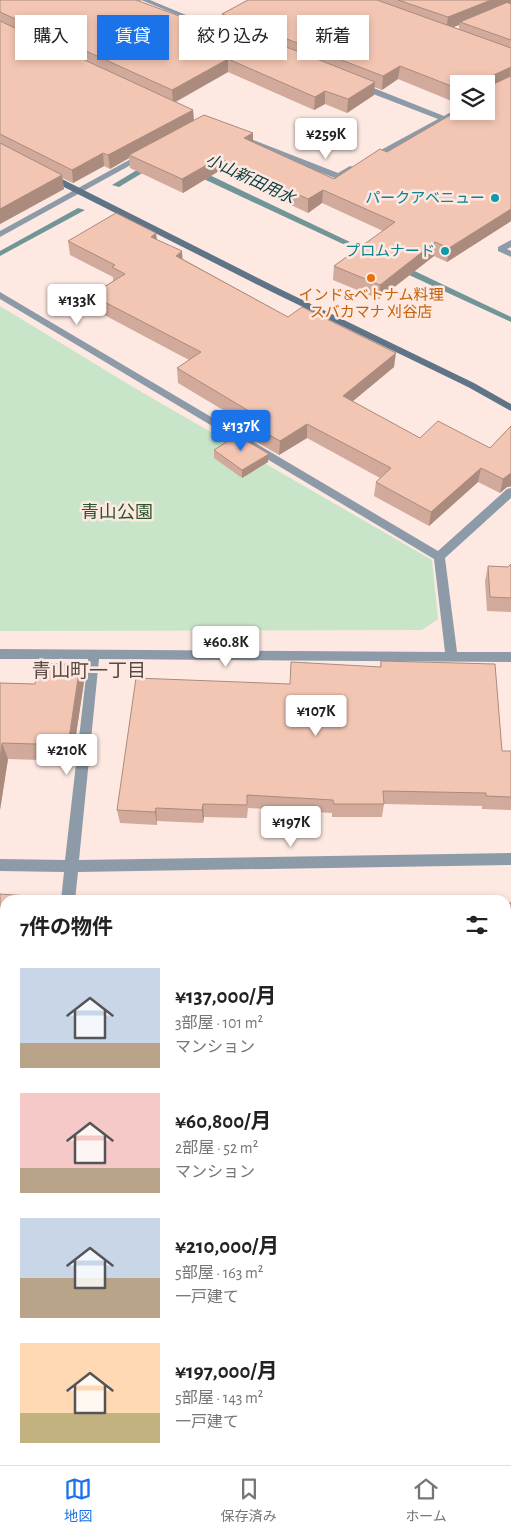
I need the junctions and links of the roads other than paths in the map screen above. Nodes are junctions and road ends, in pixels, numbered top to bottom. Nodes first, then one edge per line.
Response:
1 (144, 0) edge
2 (182, 15) edge
3 (353, 83) edge
4 (450, 116) edge
5 (444, 119) junction
6 (231, 134) edge
7 (154, 151) edge
8 (43, 173) edge
9 (77, 191) junction
10 (0, 234) edge
11 (511, 244) edge
12 (511, 254) edge
13 (0, 295) edge
14 (511, 408) edge
15 (511, 492) edge
16 (439, 557) junction
17 (0, 654) edge
18 (94, 654) junction
19 (452, 657) junction
20 (511, 657) edge
21 (511, 859) edge
22 (0, 865) edge
23 (71, 866) junction
24 (68, 895) edge

1 - 2 street
3 - 5 street
4 - 5 street
5 - 6 street
7 - 9 street
8 - 9 street
9 - 10 street
9 - 14 street
11 - 12 street
13 - 16 street
15 - 16 street
16 - 19 street
17 - 18 street
18 - 19 street
18 - 23 street
19 - 20 street
21 - 23 street
22 - 23 street
23 - 24 street

